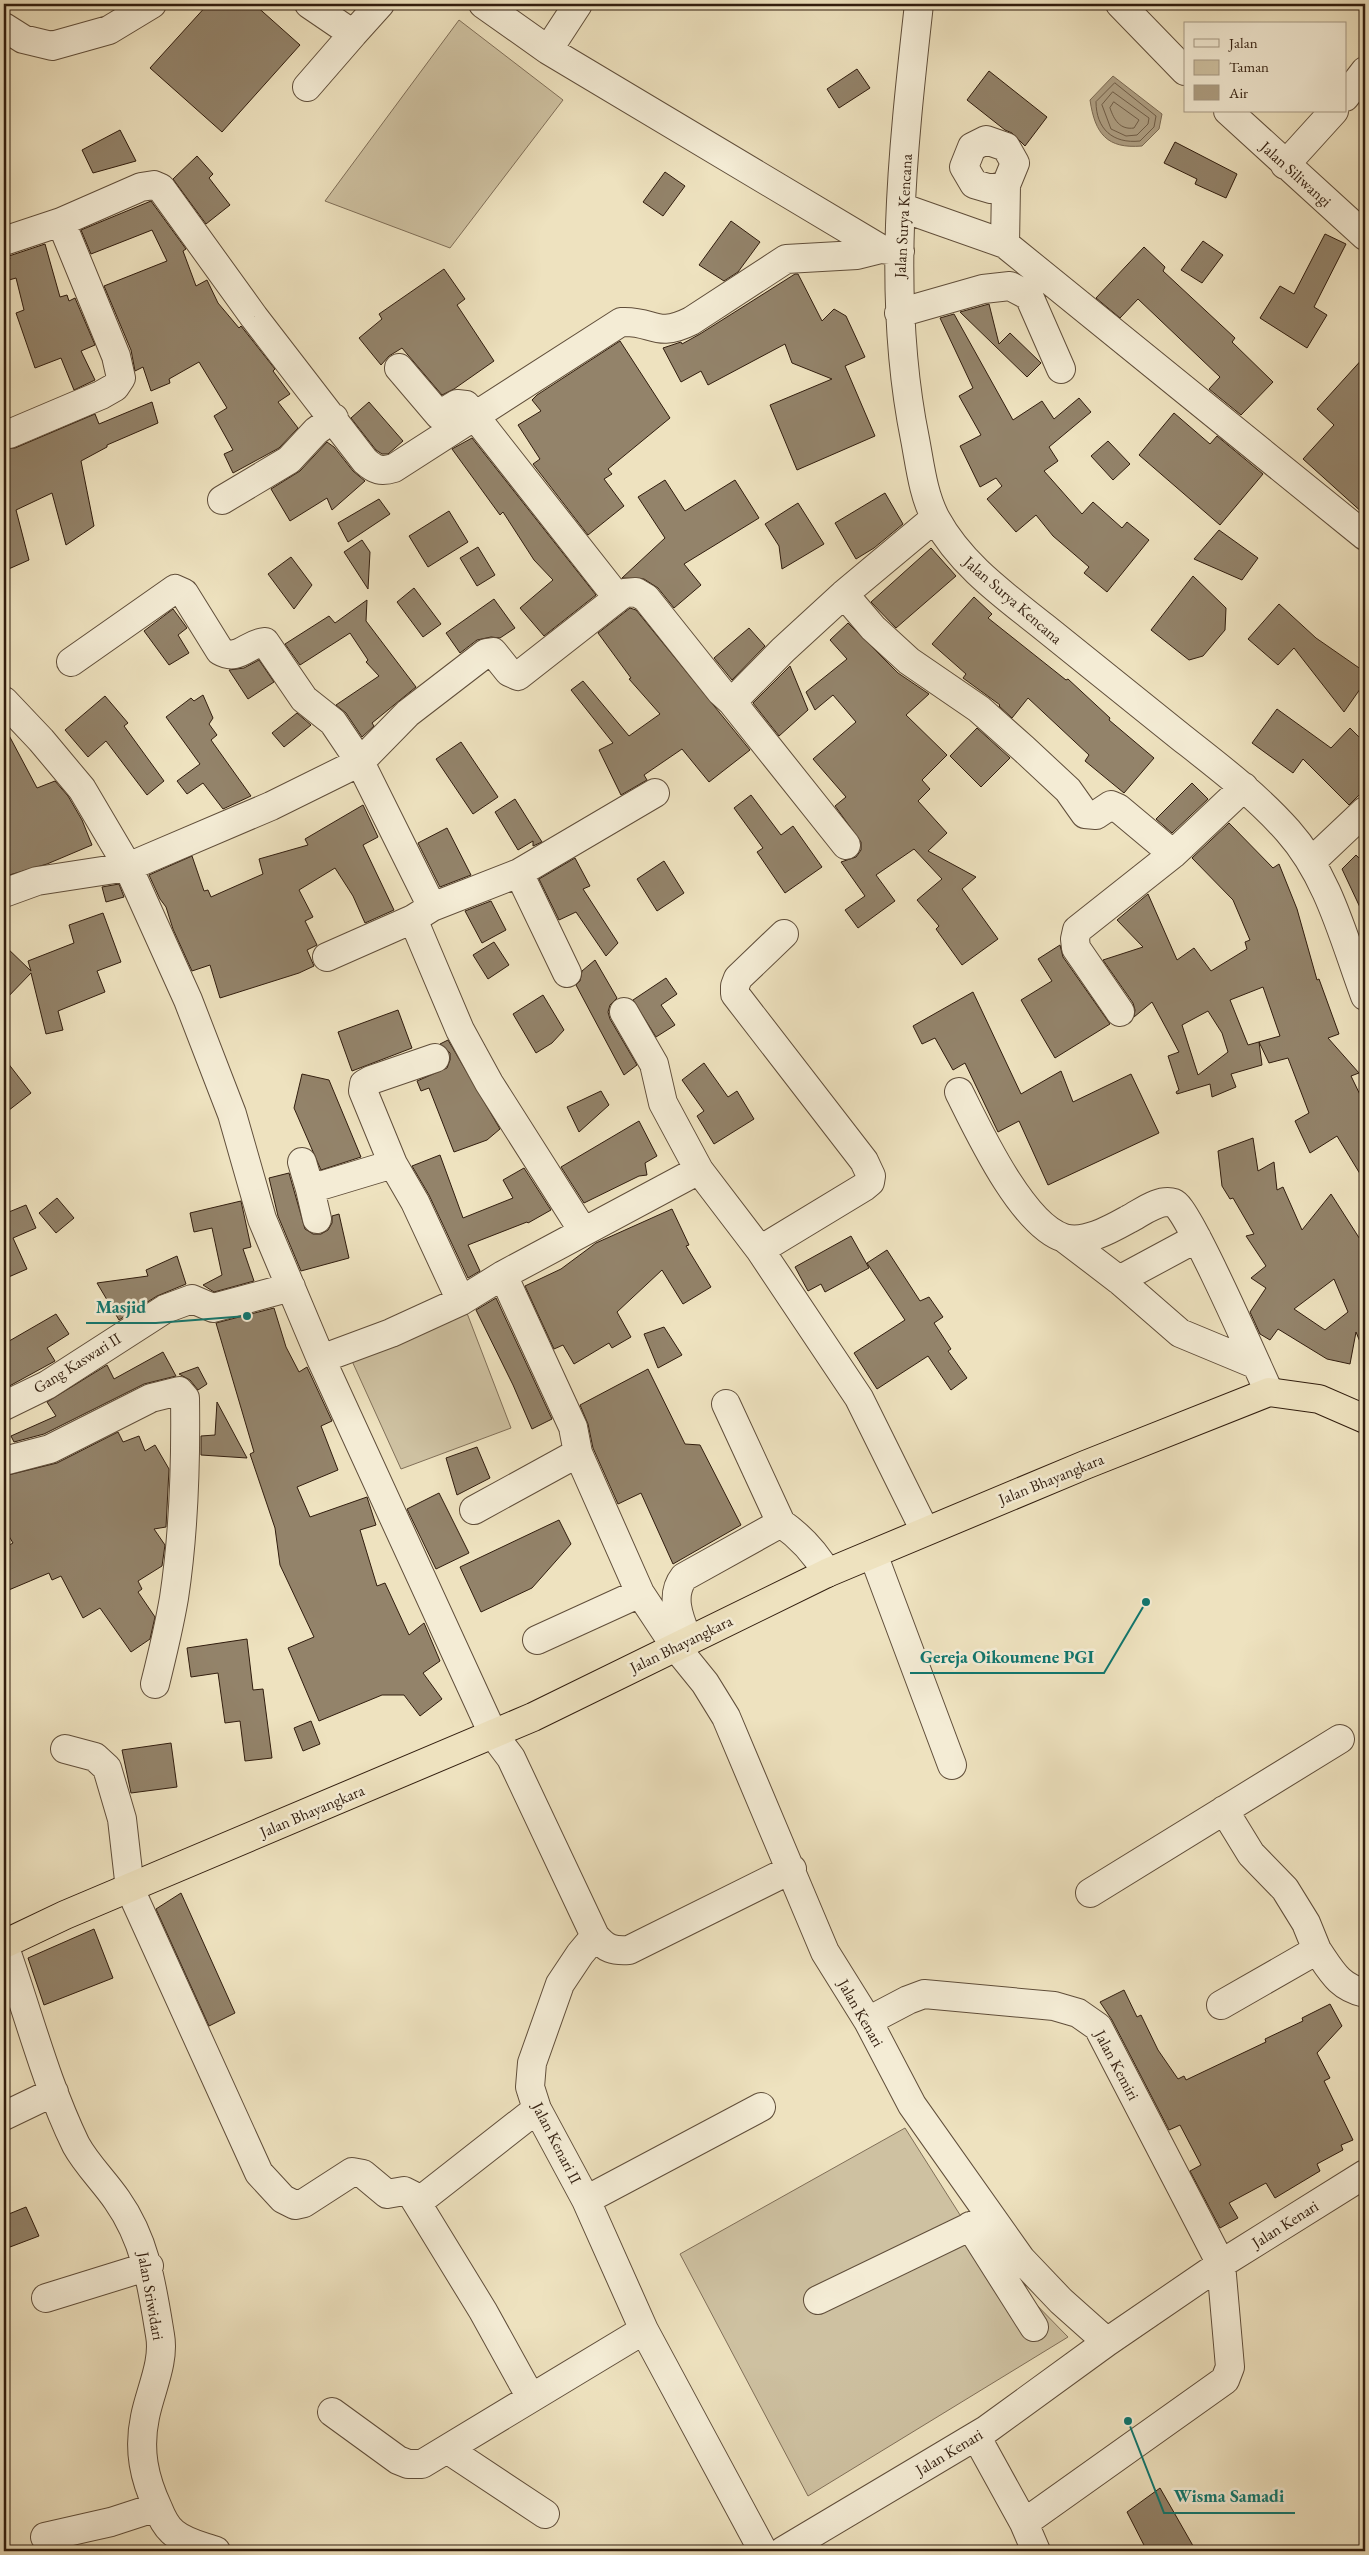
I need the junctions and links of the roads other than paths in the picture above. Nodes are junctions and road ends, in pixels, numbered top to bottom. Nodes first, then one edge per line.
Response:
1 (152, 4) edge
2 (310, 4) edge
3 (380, 4) edge
4 (483, 4) edge
5 (578, 4) edge
6 (919, 4) edge
7 (1125, 6) edge
8 (4, 27) edge
9 (353, 34) junction
10 (548, 50) junction
11 (1184, 70) edge
12 (1365, 71) edge
13 (307, 87) dead end
14 (1346, 96) edge
15 (1229, 112) edge
16 (1333, 112) edge
17 (1285, 165) junction
18 (1006, 186) dead end
19 (903, 208) junction
20 (61, 222) junction
21 (1365, 236) edge
22 (4, 241) edge
23 (1004, 244) junction
24 (890, 250) junction
25 (899, 313) junction
26 (399, 368) dead end
27 (1061, 369) dead end
28 (473, 415) junction
29 (334, 418) junction
30 (9, 434) dead end
31 (222, 500) dead end
32 (935, 518) junction
33 (1365, 536) edge
34 (844, 594) junction
35 (617, 598) junction
36 (71, 662) dead end
37 (4, 701) edge
38 (732, 702) junction
39 (360, 762) junction
40 (1244, 787) junction
41 (655, 793) dead end
42 (1365, 810) edge
43 (846, 845) dead end
44 (1172, 854) junction
45 (1312, 862) junction
46 (128, 867) junction
47 (519, 873) junction
48 (4, 893) edge
49 (423, 913) junction
50 (784, 934) dead end
51 (327, 957) dead end
52 (567, 973) dead end
53 (1365, 996) edge
54 (624, 1012) dead end
55 (1120, 1012) dead end
56 (435, 1058) dead end
57 (959, 1092) dead end
58 (302, 1162) dead end
59 (393, 1164) junction
60 (699, 1170) junction
61 (310, 1189) junction
62 (317, 1219) dead end
63 (583, 1231) junction
64 (1064, 1238) junction
65 (1197, 1238) junction
66 (760, 1250) junction
67 (503, 1275) junction
68 (1119, 1280) junction
69 (291, 1288) junction
70 (461, 1301) junction
71 (321, 1359) junction
72 (1257, 1365) junction
73 (1269, 1392) junction
74 (726, 1404) dead end
75 (4, 1406) edge
76 (1365, 1419) edge
77 (578, 1453) junction
78 (4, 1461) edge
79 (474, 1510) dead end
80 (781, 1523) junction
81 (925, 1531) junction
82 (873, 1554) junction
83 (827, 1573) junction
84 (640, 1593) junction
85 (537, 1640) dead end
86 (681, 1643) junction
87 (156, 1684) dead end
88 (493, 1734) junction
89 (1340, 1739) dead end
90 (65, 1749) dead end
91 (952, 1765) dead end
92 (1224, 1810) junction
93 (792, 1869) junction
94 (130, 1890) junction
95 (1090, 1893) dead end
96 (595, 1936) junction
97 (4, 1945) edge
98 (1317, 1950) junction
99 (1365, 1994) edge
100 (1221, 2006) dead end
101 (868, 2021) junction
102 (54, 2092) junction
103 (760, 2107) dead end
104 (537, 2109) junction
105 (4, 2116) edge
106 (1365, 2174) edge
107 (586, 2200) junction
108 (417, 2203) junction
109 (980, 2222) junction
110 (1220, 2264) junction
111 (148, 2266) junction
112 (46, 2298) dead end
113 (818, 2300) dead end
114 (1034, 2327) dead end
115 (644, 2330) junction
116 (1107, 2342) junction
117 (530, 2396) junction
118 (332, 2412) dead end
119 (976, 2436) junction
120 (448, 2449) junction
121 (157, 2506) junction
122 (545, 2514) dead end
123 (1024, 2523) junction
124 (44, 2537) dead end
125 (216, 2551) edge
126 (763, 2551) edge
127 (783, 2551) edge
128 (1036, 2551) edge

1 - 8 street
2 - 9 street
3 - 9 street
4 - 10 street
5 - 10 street
6 - 19 street, Jalan Surya Kencana
7 - 11 street
9 - 13 street
10 - 24 street
12 - 14 street
15 - 17 street, Jalan Siliwangi
16 - 17 street
17 - 21 street, Jalan Siliwangi
18 - 23 street
19 - 23 street
19 - 24 street, Jalan Surya Kencana
20 - 22 street
20 - 29 street
20 - 30 street
23 - 33 street
24 - 25 street, Jalan Surya Kencana
24 - 28 street
25 - 27 street
25 - 32 street, Jalan Surya Kencana
26 - 28 street
28 - 29 street
28 - 35 street
29 - 31 street
32 - 34 street
32 - 40 street, Jalan Surya Kencana
34 - 38 street
34 - 44 street
35 - 38 street
35 - 39 street
36 - 39 street
37 - 46 street
38 - 43 street
39 - 46 street
39 - 49 street
40 - 44 street
40 - 45 street, Jalan Surya Kencana
41 - 47 street
42 - 45 street
44 - 55 street
45 - 53 street, Jalan Surya Kencana
46 - 48 street
46 - 69 street
47 - 49 street
47 - 52 street
49 - 51 street
49 - 63 street
50 - 66 street
54 - 60 street
56 - 59 street
57 - 64 street
58 - 61 street
59 - 61 street
59 - 70 street
60 - 63 street
60 - 66 street
61 - 62 street
63 - 67 street
64 - 65 street
64 - 68 street
65 - 68 street
65 - 72 street
66 - 81 street
67 - 70 street
67 - 77 street
68 - 72 street
69 - 71 street
69 - 75 street, Gang Kaswari II
70 - 71 street
71 - 88 street
72 - 73 street
73 - 76 highway, Jalan Bhayangkara
73 - 81 highway, Jalan Bhayangkara
74 - 80 street
77 - 79 street
77 - 84 street
78 - 87 street
80 - 83 street
80 - 86 street
81 - 82 highway, Jalan Bhayangkara
82 - 83 highway, Jalan Bhayangkara
82 - 91 street
83 - 86 highway, Jalan Bhayangkara
84 - 85 street
84 - 86 street
86 - 88 highway, Jalan Bhayangkara
86 - 93 street, Jalan Kenari
88 - 94 highway, Jalan Bhayangkara
88 - 96 street
89 - 92 street
90 - 94 street
92 - 95 street
92 - 98 street
93 - 96 street
93 - 101 street, Jalan Kenari
94 - 97 highway, Jalan Bhayangkara
94 - 108 street
96 - 104 street, Jalan Kenari II
97 - 102 street, Jalan Sriwidari
98 - 99 street
98 - 100 street
101 - 109 street, Jalan Kenari
101 - 110 street, Jalan Kemiri
102 - 105 street
102 - 111 street, Jalan Sriwidari
103 - 107 street
104 - 107 street, Jalan Kenari II
104 - 108 street
106 - 110 street, Jalan Kenari
107 - 115 street, Jalan Kenari II
108 - 117 street
109 - 113 street
109 - 114 street
109 - 116 street, Jalan Kenari
110 - 116 street, Jalan Kenari
110 - 123 street
111 - 112 street
111 - 121 street, Jalan Sriwidari
115 - 117 street
115 - 126 street, Jalan Kenari II
116 - 119 street, Jalan Kenari
117 - 120 street
118 - 120 street
119 - 123 street
119 - 127 street, Jalan Kenari
120 - 122 street
121 - 124 street
121 - 125 street, Jalan Sriwidari
123 - 128 street

